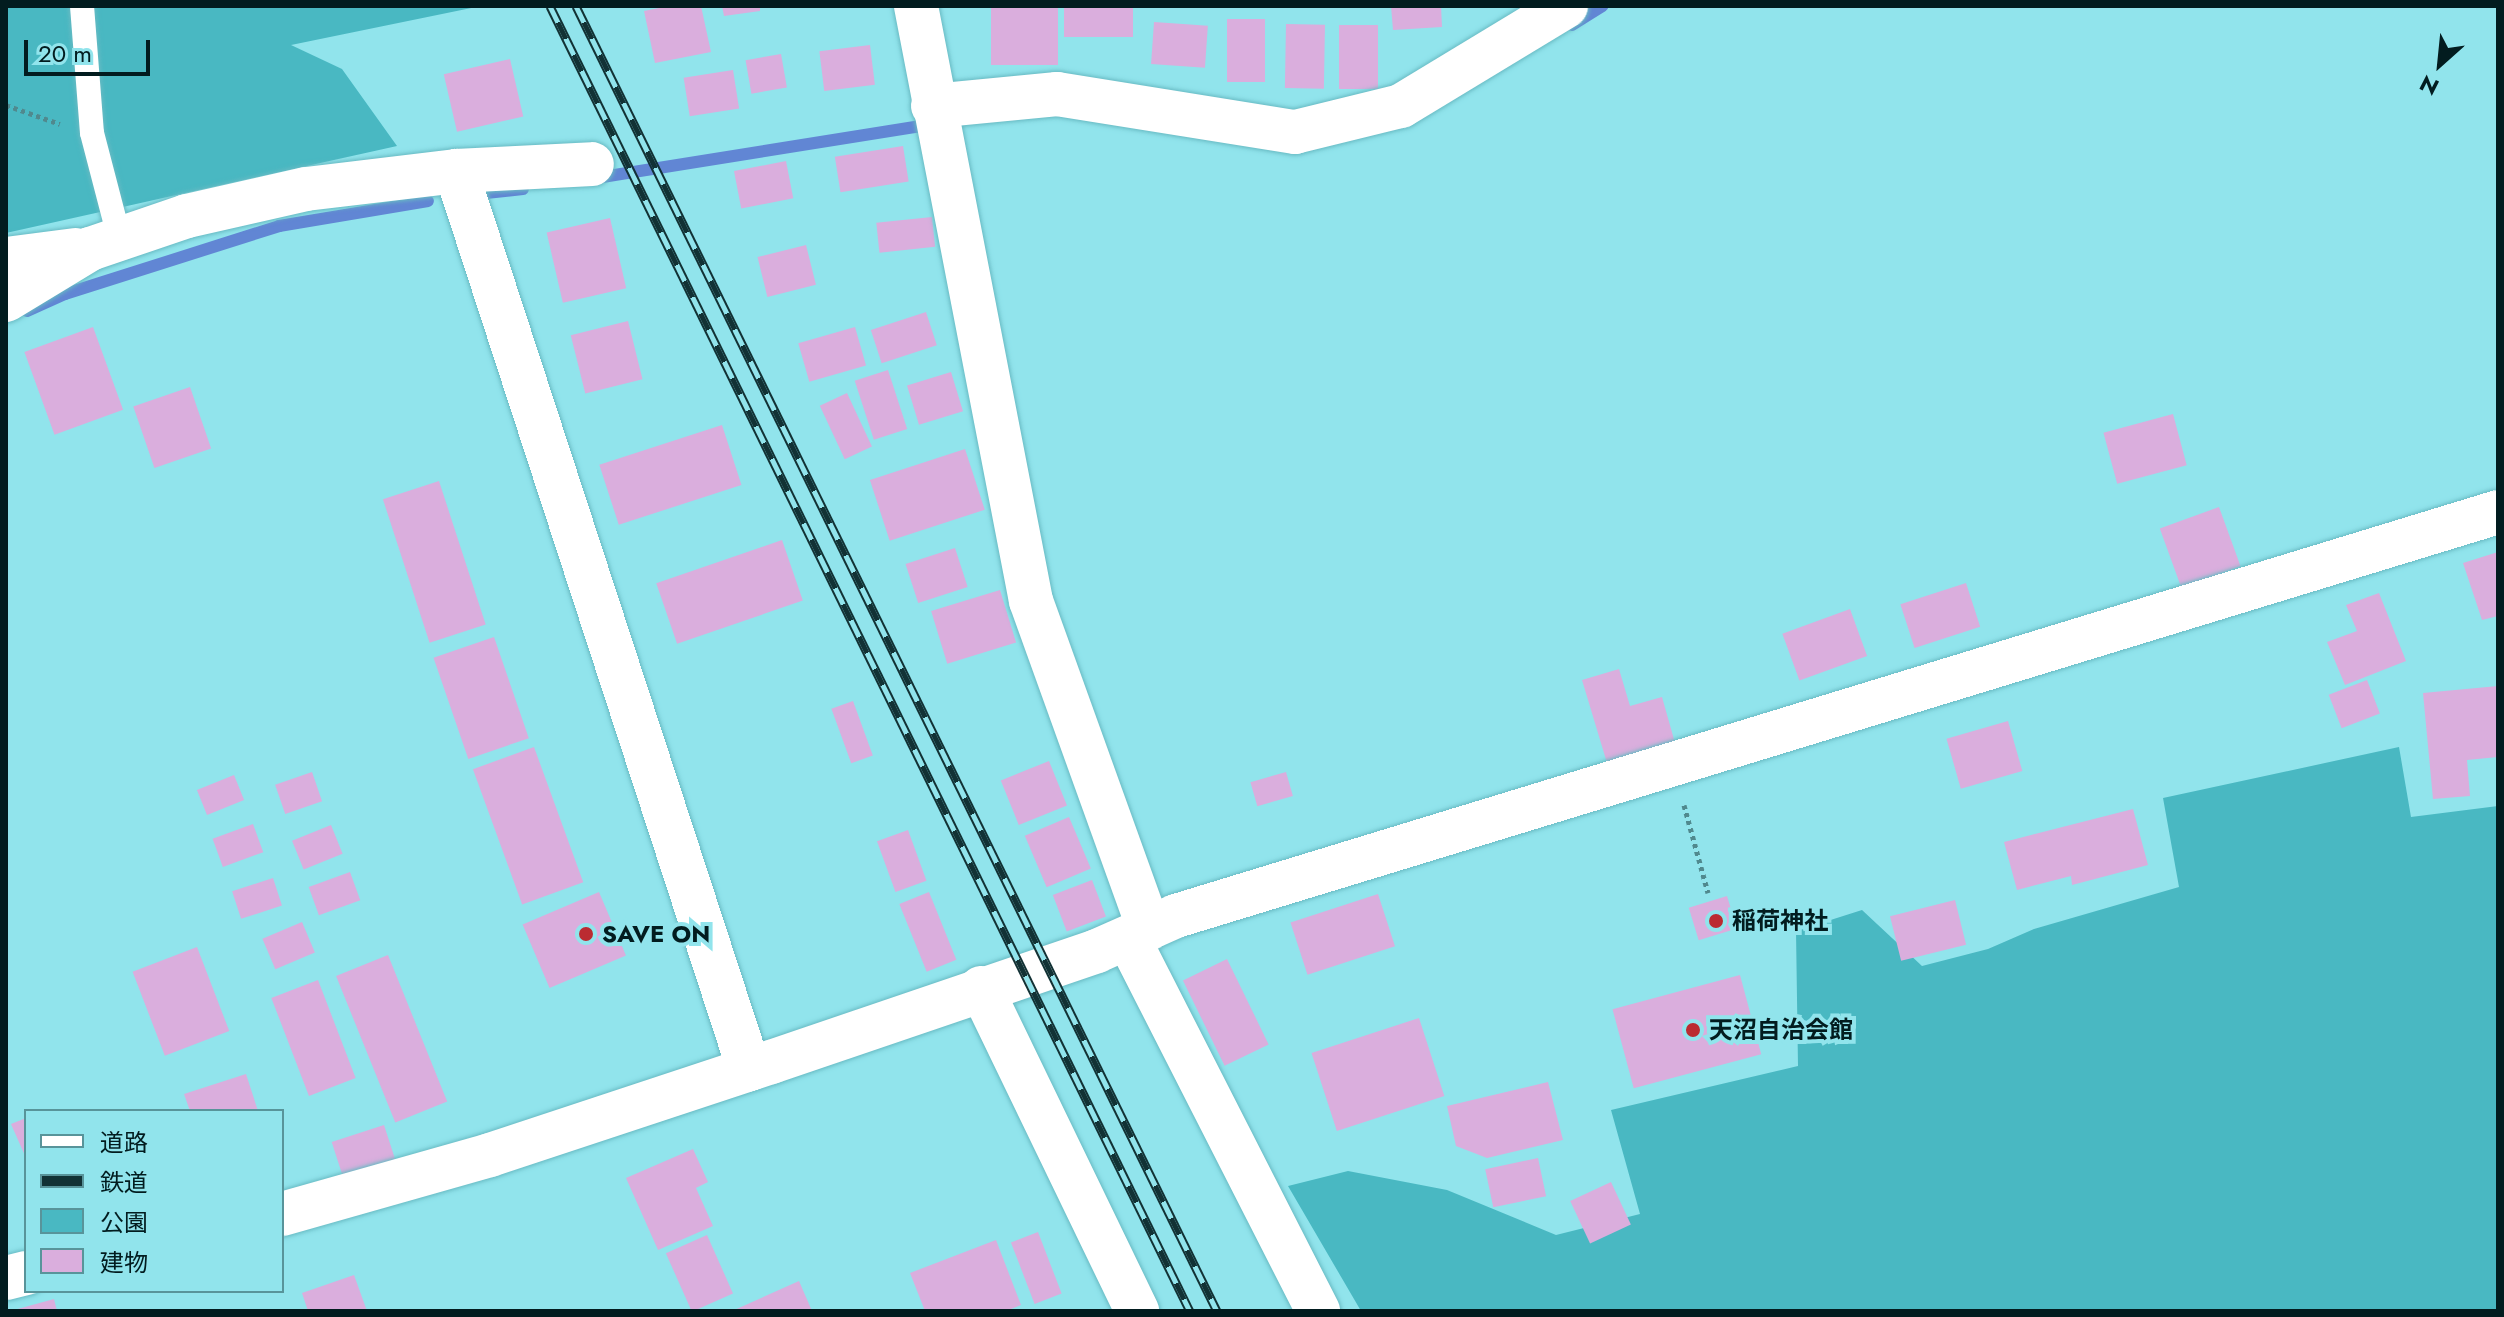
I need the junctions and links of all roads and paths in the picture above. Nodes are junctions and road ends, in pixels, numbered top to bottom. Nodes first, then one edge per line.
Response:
1 (82, 6) edge
2 (916, 6) edge
3 (1559, 8) edge
4 (6, 105) edge
5 (933, 106) junction
6 (92, 133) junction
7 (592, 164) dead end
8 (456, 171) junction
9 (104, 243) junction
10 (6, 259) edge
11 (6, 300) edge
12 (2498, 512) edge
13 (1673, 768) junction
14 (1708, 893) dead end
15 (1139, 933) junction
16 (981, 988) junction
17 (749, 1069) junction
18 (284, 1213) edge
19 (1137, 1311) edge
20 (1318, 1311) edge

1 - 6 lane
2 - 5 street
3 - 5 street
4 - 6 path
5 - 15 street
6 - 9 lane
7 - 8 street
8 - 9 street
8 - 17 street
9 - 10 street
9 - 11 street
12 - 13 street
13 - 14 path
13 - 15 street
15 - 16 street
15 - 20 street
16 - 17 street
16 - 19 street
17 - 18 street

